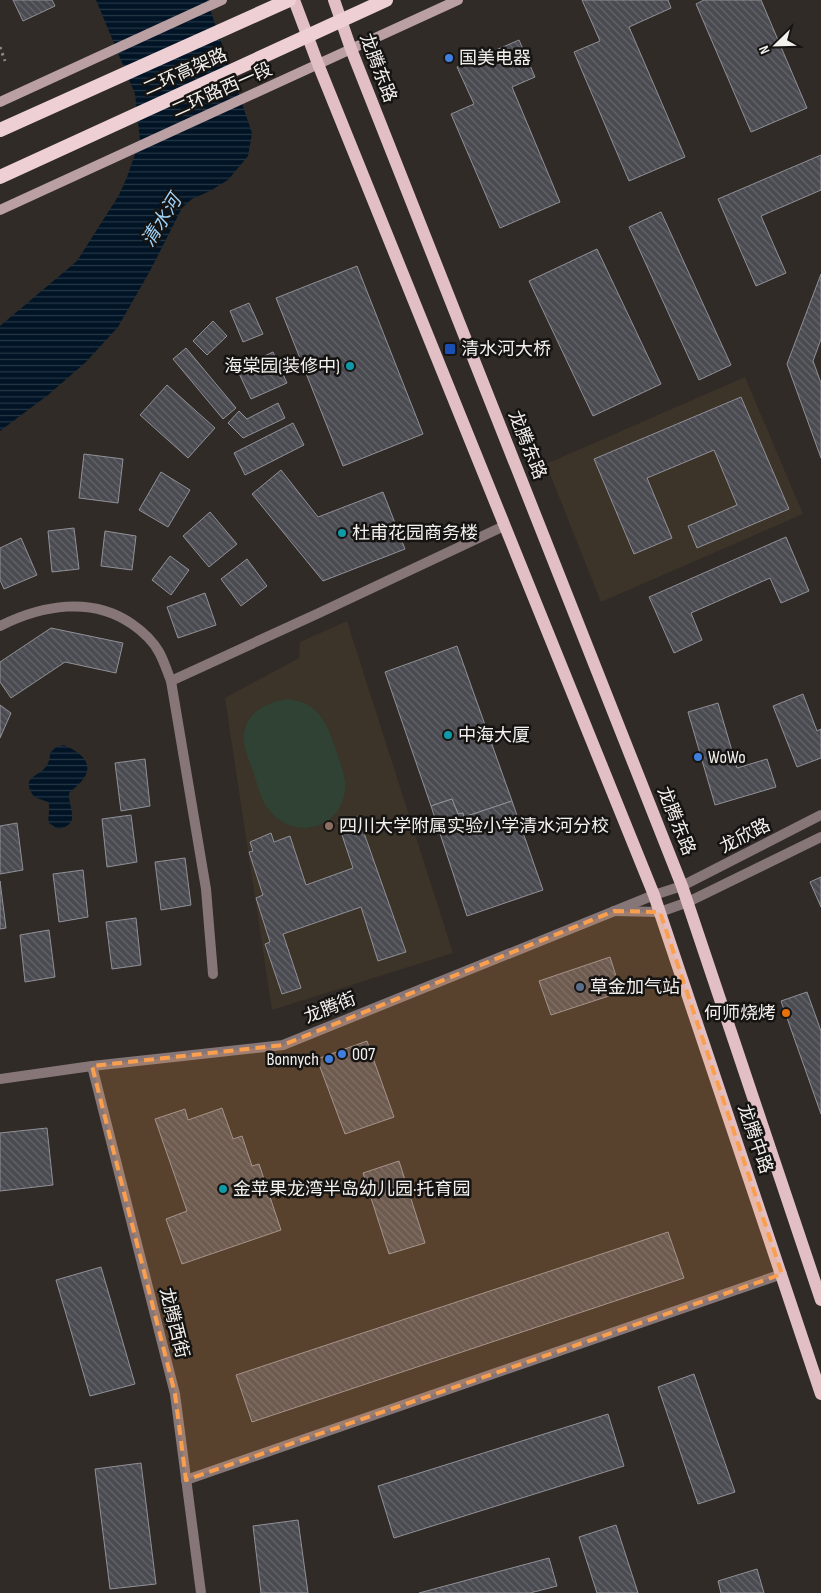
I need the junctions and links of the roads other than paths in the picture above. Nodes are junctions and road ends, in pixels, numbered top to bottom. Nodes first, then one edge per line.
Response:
1 (222, 0) edge
2 (288, 0) edge
3 (294, 0) edge
4 (334, 0) edge
5 (386, 0) edge
6 (458, 0) edge
7 (351, 49) junction
8 (318, 64) junction
9 (0, 102) edge
10 (0, 130) edge
11 (0, 176) edge
12 (0, 210) edge
13 (504, 526) junction
14 (0, 626) edge
15 (171, 681) junction
16 (821, 815) edge
17 (821, 836) edge
18 (682, 886) junction
19 (654, 895) junction
20 (688, 902) junction
21 (614, 911) junction
22 (660, 912) junction
23 (213, 974) dead end
24 (92, 1066) junction
25 (0, 1080) edge
26 (782, 1274) junction
27 (821, 1300) edge
28 (821, 1394) edge
29 (186, 1480) junction
30 (201, 1593) edge

1 - 9 main road
2 - 10 highway, 二环高架路
3 - 8 main road
4 - 7 main road, 龙腾东路
5 - 11 highway, 二环高架路
6 - 7 main road, 二环路西一段
7 - 8 main road, 二环路西一段
7 - 18 main road, 龙腾东路
8 - 12 main road, 二环路西一段
8 - 13 main road
13 - 15 street
13 - 19 main road
14 - 15 street
15 - 23 street
16 - 18 street, 龙欣路
17 - 20 street
18 - 19 street, 龙欣路
18 - 20 main road, 龙腾东路
19 - 21 street, 龙腾街
19 - 22 main road, 龙腾中路
20 - 22 street
20 - 27 main road, 龙腾中路
21 - 22 street
21 - 24 street, 龙腾街
22 - 26 main road, 龙腾中路
24 - 25 street, 龙腾街
24 - 29 street, 龙腾西街
26 - 28 main road, 龙腾中路
26 - 29 street
29 - 30 street, 龙腾西街

